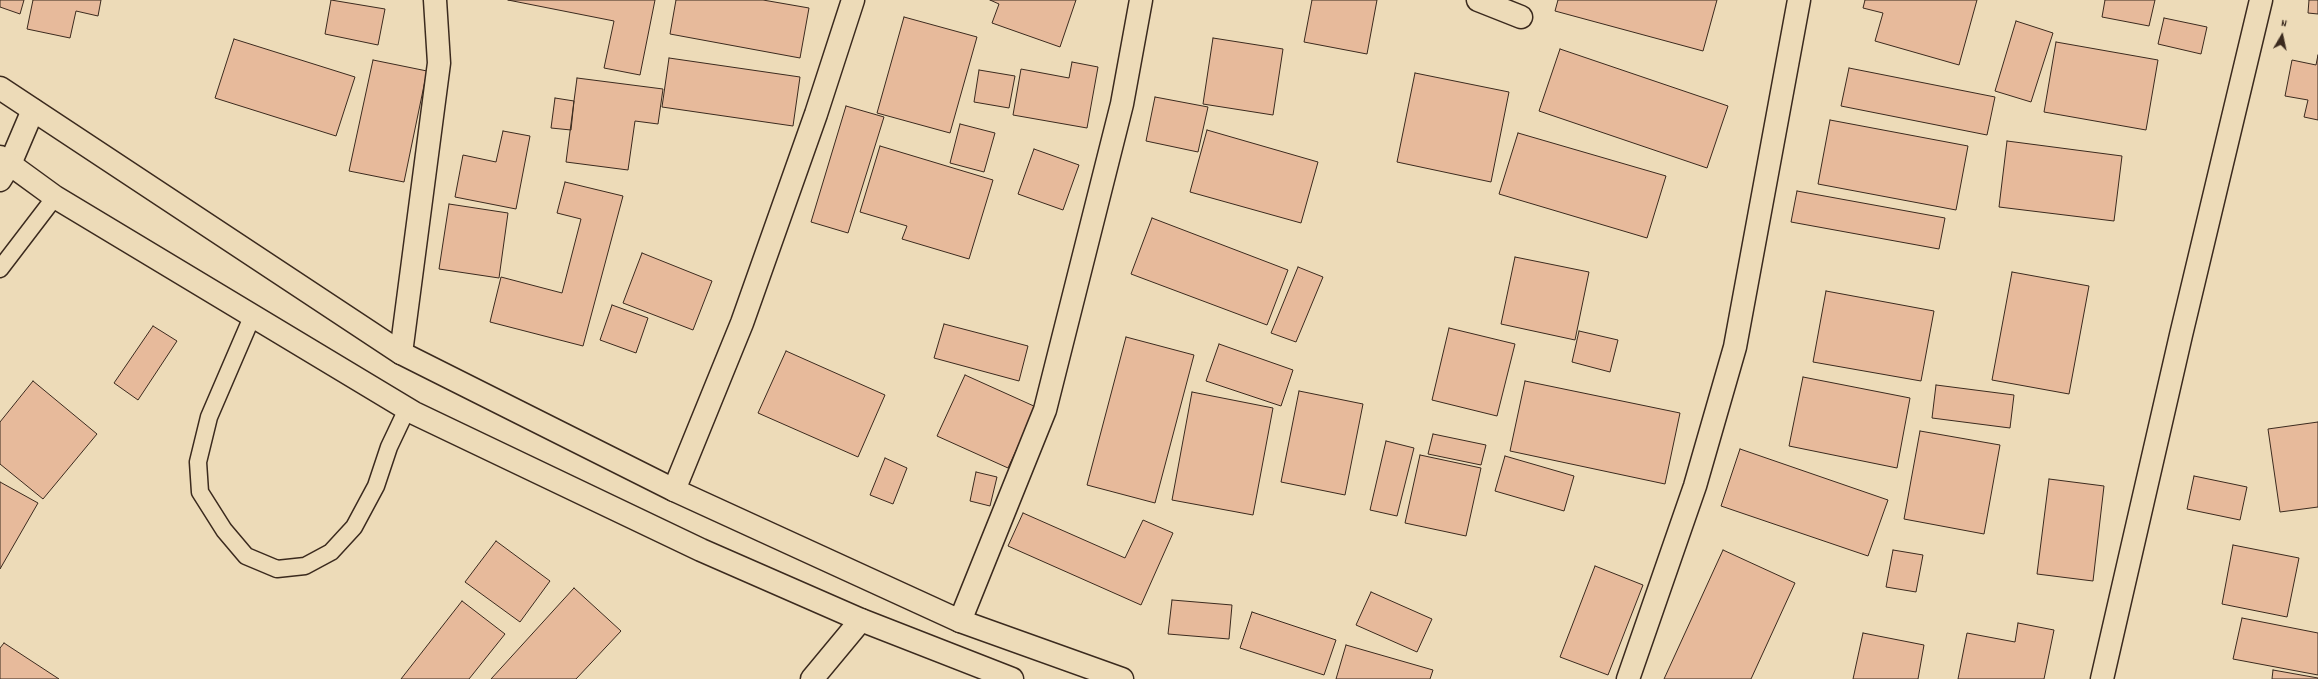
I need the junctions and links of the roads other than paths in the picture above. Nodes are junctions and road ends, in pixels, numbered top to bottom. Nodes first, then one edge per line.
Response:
1 (435, 0) edge
2 (853, 0) edge
3 (1141, 0) edge
4 (1478, 0) edge
5 (1799, 0) edge
6 (2261, 0) edge
7 (1521, 17) dead end
8 (0, 88) edge
9 (32, 110) junction
10 (3, 167) edge
11 (55, 197) junction
12 (0, 269) edge
13 (252, 318) junction
14 (401, 354) junction
15 (407, 409) junction
16 (674, 490) junction
17 (861, 620) junction
18 (960, 621) junction
19 (812, 679) edge
20 (1012, 679) edge
21 (1122, 679) edge
22 (1628, 679) edge
23 (2102, 679) edge

1 - 14 street
2 - 16 street
3 - 18 street
4 - 7 street
5 - 22 street
6 - 23 street
8 - 9 street
9 - 10 street
9 - 14 street
10 - 11 street
11 - 12 lane
11 - 13 street
13 - 15 street
13 - 15 lane
14 - 16 street
15 - 17 street
16 - 18 street
17 - 19 street
17 - 20 street
18 - 21 street

